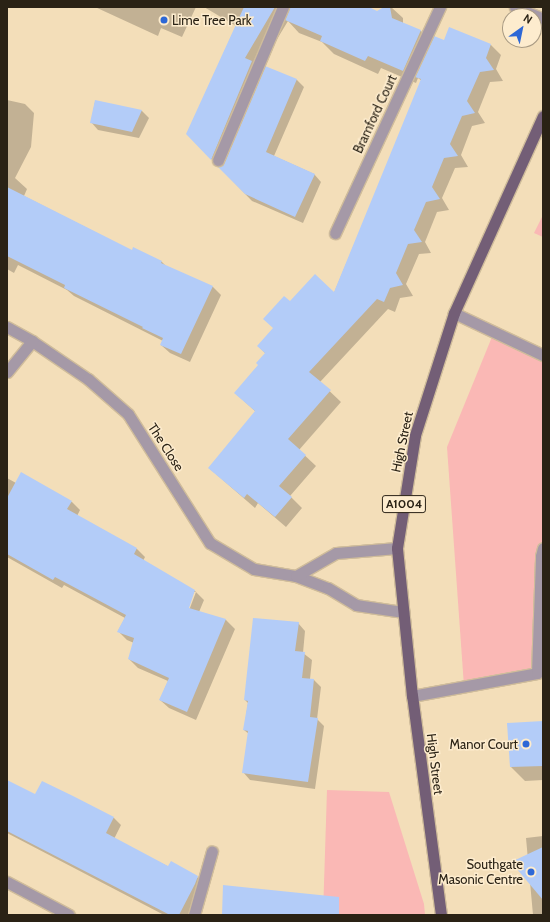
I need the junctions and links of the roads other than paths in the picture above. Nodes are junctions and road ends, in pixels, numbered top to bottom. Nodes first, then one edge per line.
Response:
1 (283, 7) edge
2 (440, 7) edge
3 (515, 7) edge
4 (543, 19) edge
5 (543, 116) edge
6 (218, 160) dead end
7 (335, 233) dead end
8 (454, 313) junction
9 (7, 328) edge
10 (32, 341) junction
11 (543, 355) edge
12 (7, 372) edge
13 (397, 548) junction
14 (543, 548) edge
15 (296, 576) junction
16 (404, 612) junction
17 (412, 696) junction
18 (212, 851) dead end
19 (7, 882) edge
20 (70, 915) edge
21 (194, 915) edge
22 (440, 915) edge

1 - 6 street
2 - 7 street, Bramford Court
3 - 4 street
5 - 8 main road, High Street / A1004
8 - 11 street
8 - 13 main road, High Street / A1004
9 - 10 street, The Close
10 - 12 street
10 - 15 street, The Close
13 - 15 street
13 - 16 main road, High Street / A1004
14 - 17 street
15 - 16 street, The Close
16 - 17 main road, High Street / A1004
17 - 22 main road, High Street / A1004
18 - 21 street
19 - 20 street

